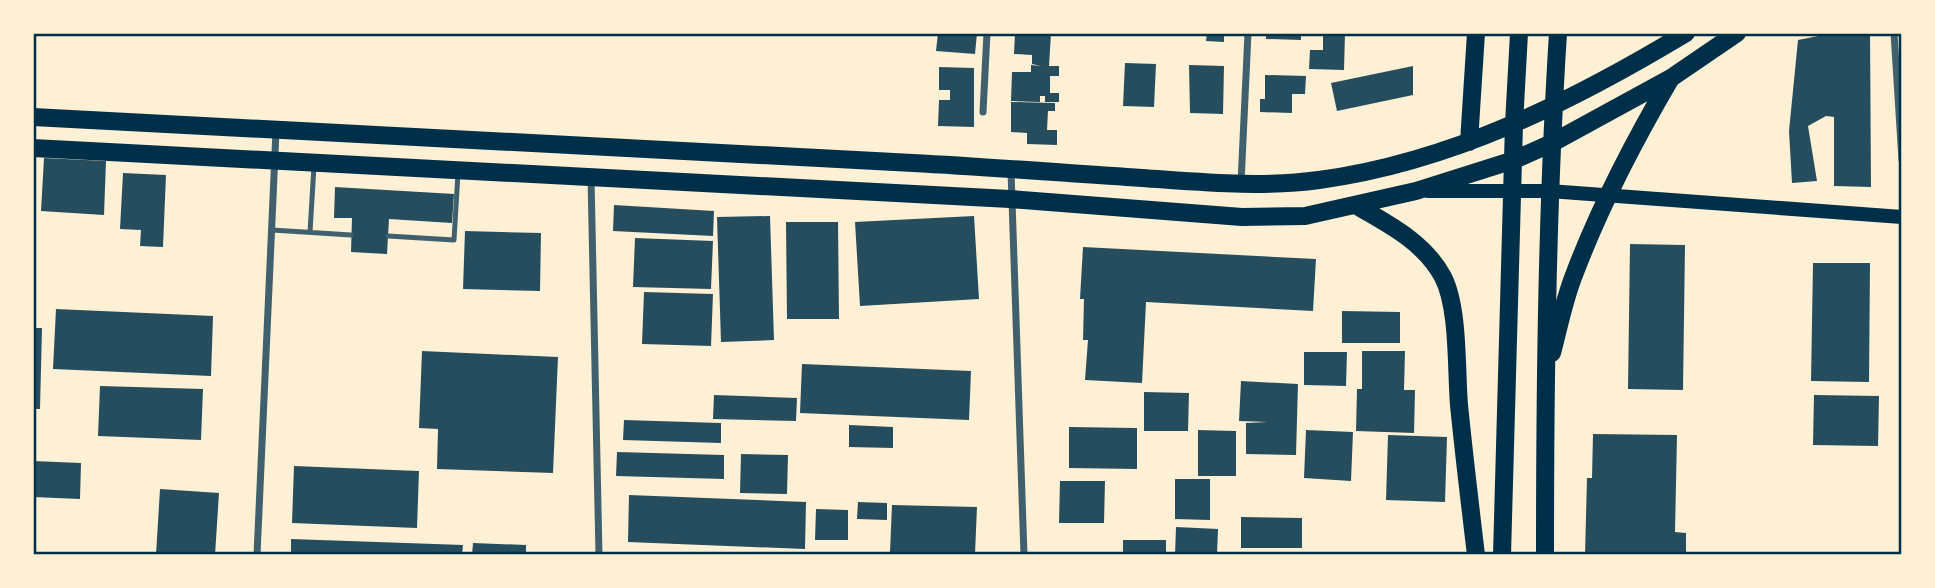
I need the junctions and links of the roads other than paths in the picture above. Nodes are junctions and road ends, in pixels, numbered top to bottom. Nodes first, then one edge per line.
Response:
1 (988, 33) edge
2 (1248, 33) edge
3 (1476, 33) edge
4 (1519, 33) edge
5 (1558, 33) edge
6 (1686, 33) edge
7 (1737, 33) edge
8 (1894, 33) edge
9 (1671, 78) junction
10 (1554, 107) junction
11 (983, 112) dead end
12 (33, 117) edge
13 (1514, 124) junction
14 (276, 130) junction
15 (1469, 142) junction
16 (1552, 143) junction
17 (33, 148) edge
18 (275, 160) junction
19 (1514, 160) junction
20 (1902, 160) edge
21 (314, 163) junction
22 (1011, 169) junction
23 (458, 171) junction
24 (591, 177) junction
25 (1241, 185) junction
26 (1416, 191) junction
27 (1514, 191) junction
28 (1549, 191) junction
29 (1608, 195) junction
30 (1010, 199) junction
31 (1357, 206) junction
32 (1902, 217) edge
33 (272, 230) junction
34 (310, 232) junction
35 (351, 235) dead end
36 (388, 236) dead end
37 (1545, 377) junction
38 (257, 555) edge
39 (599, 555) edge
40 (1024, 555) edge
41 (1476, 555) edge
42 (1502, 555) edge
43 (1545, 555) edge

1 - 11 street
2 - 25 street
3 - 15 main road
4 - 13 main road
5 - 10 main road
6 - 10 main road
7 - 9 main road
8 - 20 street
9 - 16 main road
9 - 29 main road
10 - 13 main road
10 - 16 main road
12 - 14 main road
13 - 15 main road
13 - 19 main road
14 - 18 street
14 - 22 main road
15 - 25 main road
16 - 19 main road
16 - 28 main road
17 - 18 main road
18 - 21 main road
18 - 33 street
19 - 26 main road
19 - 27 main road
21 - 23 main road
21 - 34 lane
22 - 25 main road
22 - 30 street
23 - 24 main road
23 - 36 lane
24 - 30 main road
24 - 39 street
26 - 27 main road
26 - 31 main road
27 - 28 main road
27 - 42 main road
28 - 29 main road
28 - 37 main road
29 - 32 main road
29 - 37 main road
30 - 31 main road
30 - 40 street
31 - 41 main road
33 - 34 lane
33 - 38 street
34 - 35 lane
37 - 43 main road

